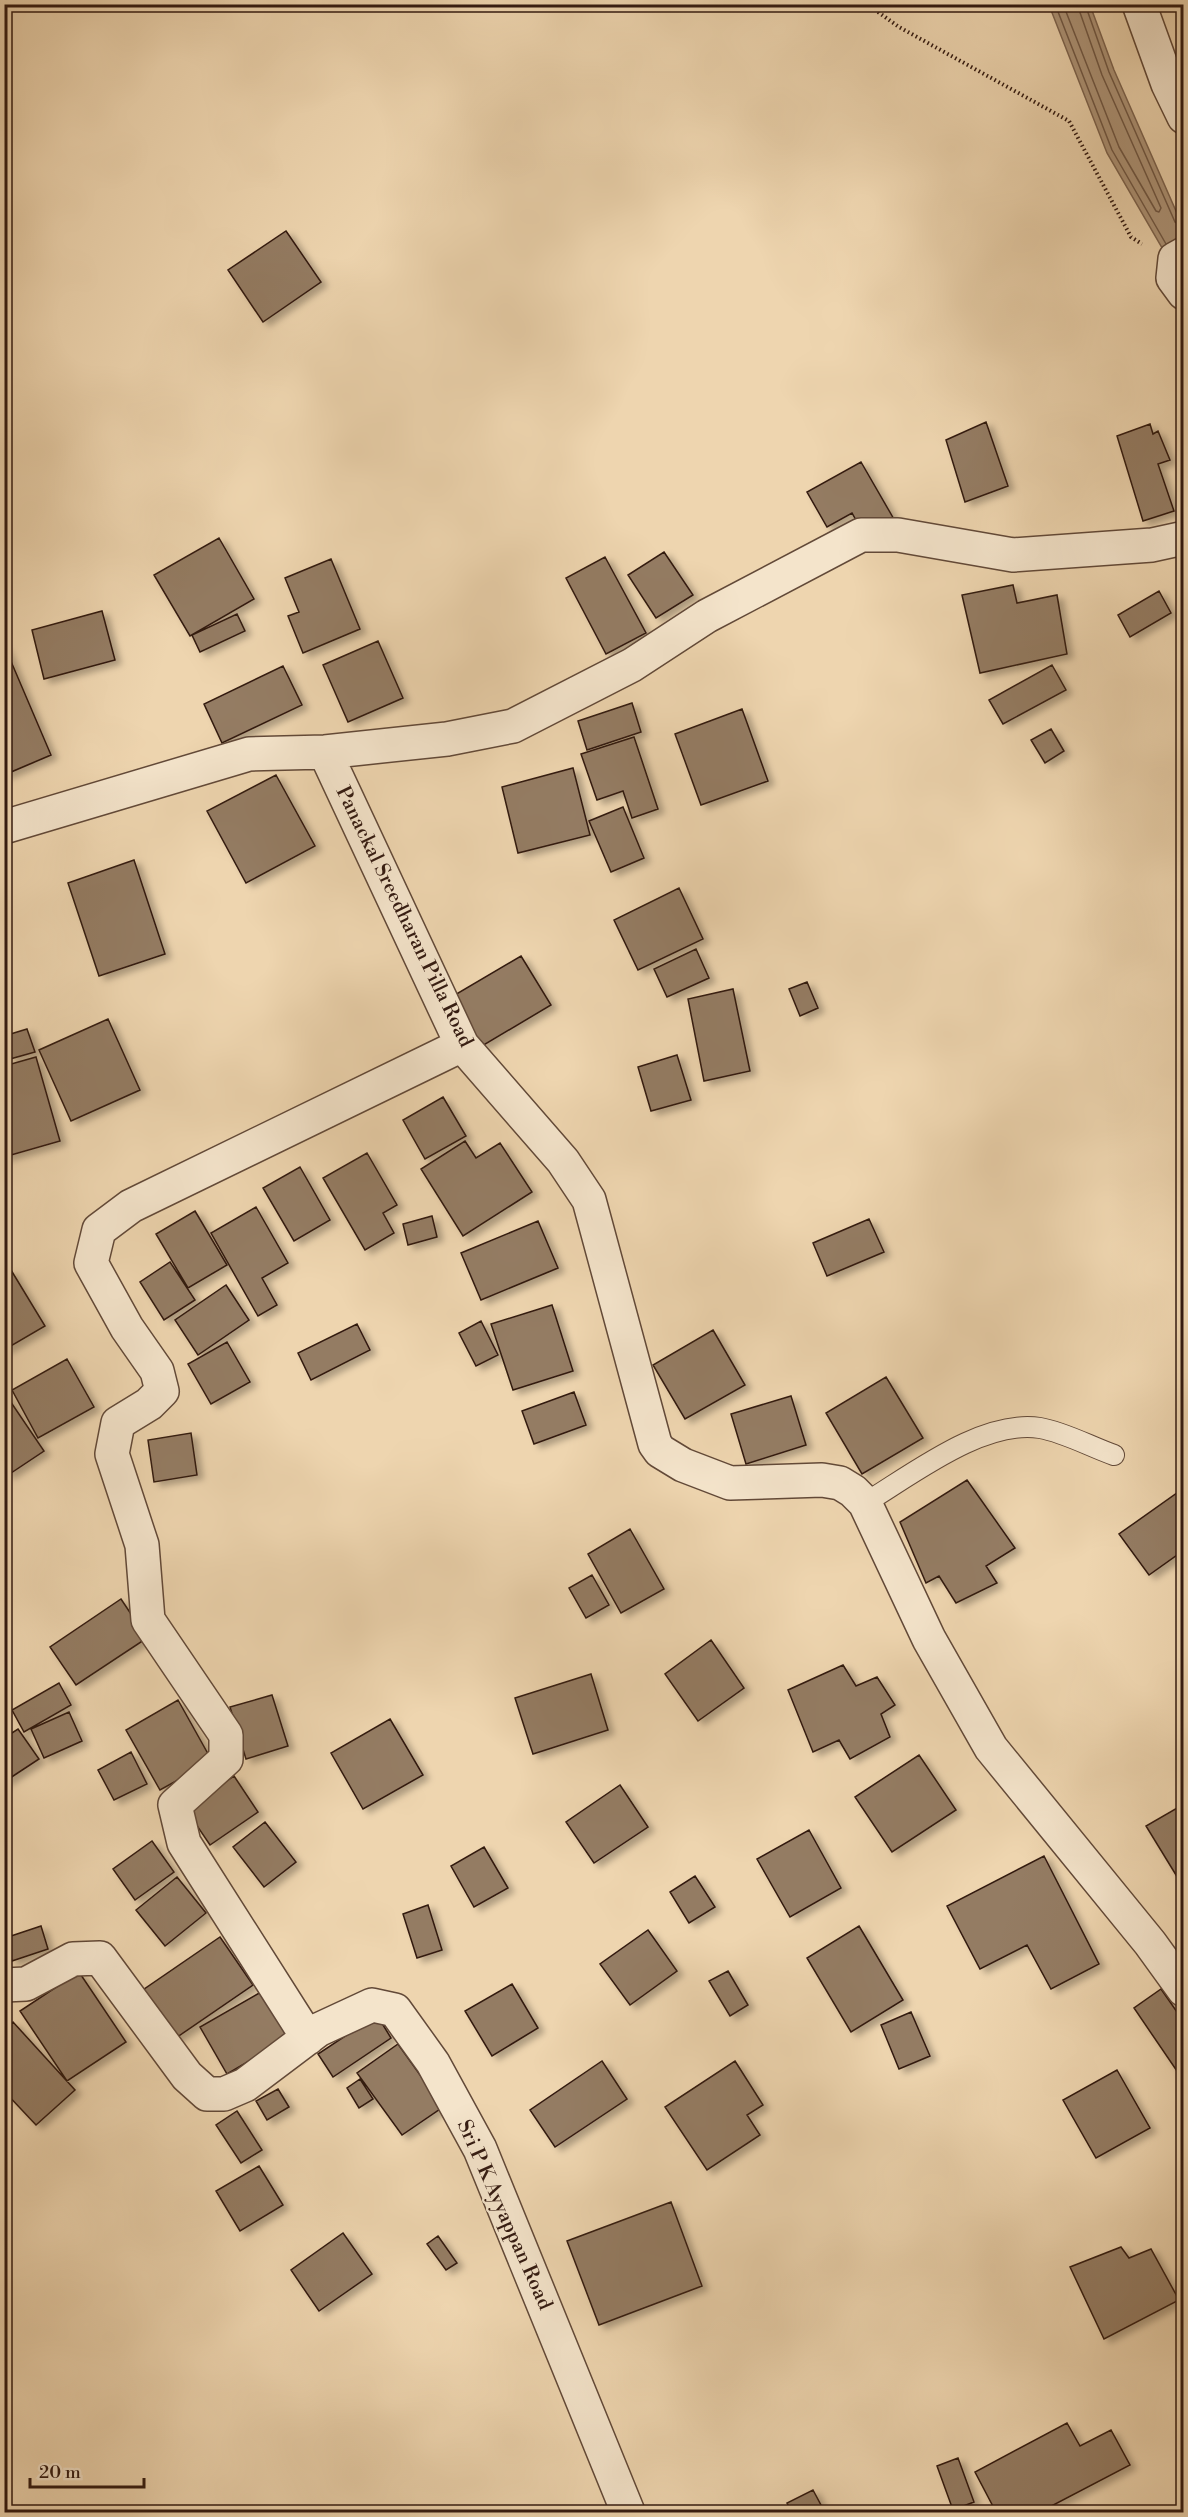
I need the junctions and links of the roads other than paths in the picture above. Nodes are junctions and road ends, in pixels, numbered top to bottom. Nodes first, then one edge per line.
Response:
1 (1138, 4) edge
2 (1184, 117) edge
3 (1184, 538) edge
4 (325, 752) junction
5 (4, 827) edge
6 (462, 1045) junction
7 (1114, 1455) dead end
8 (865, 1503) junction
9 (4, 1985) edge
10 (1184, 1990) edge
11 (308, 2038) junction
12 (628, 2512) edge

1 - 2 street
3 - 4 street
4 - 5 street
4 - 6 street, Panackal Sreedharan Pilla Road
6 - 8 street, Panackal Sreedharan Pilla Road
6 - 11 street
7 - 8 lane
8 - 10 street, Panackal Sreedharan Pilla Road
9 - 11 street, Sri P K Ayyappan Road
11 - 12 street, Sri P K Ayyappan Road

